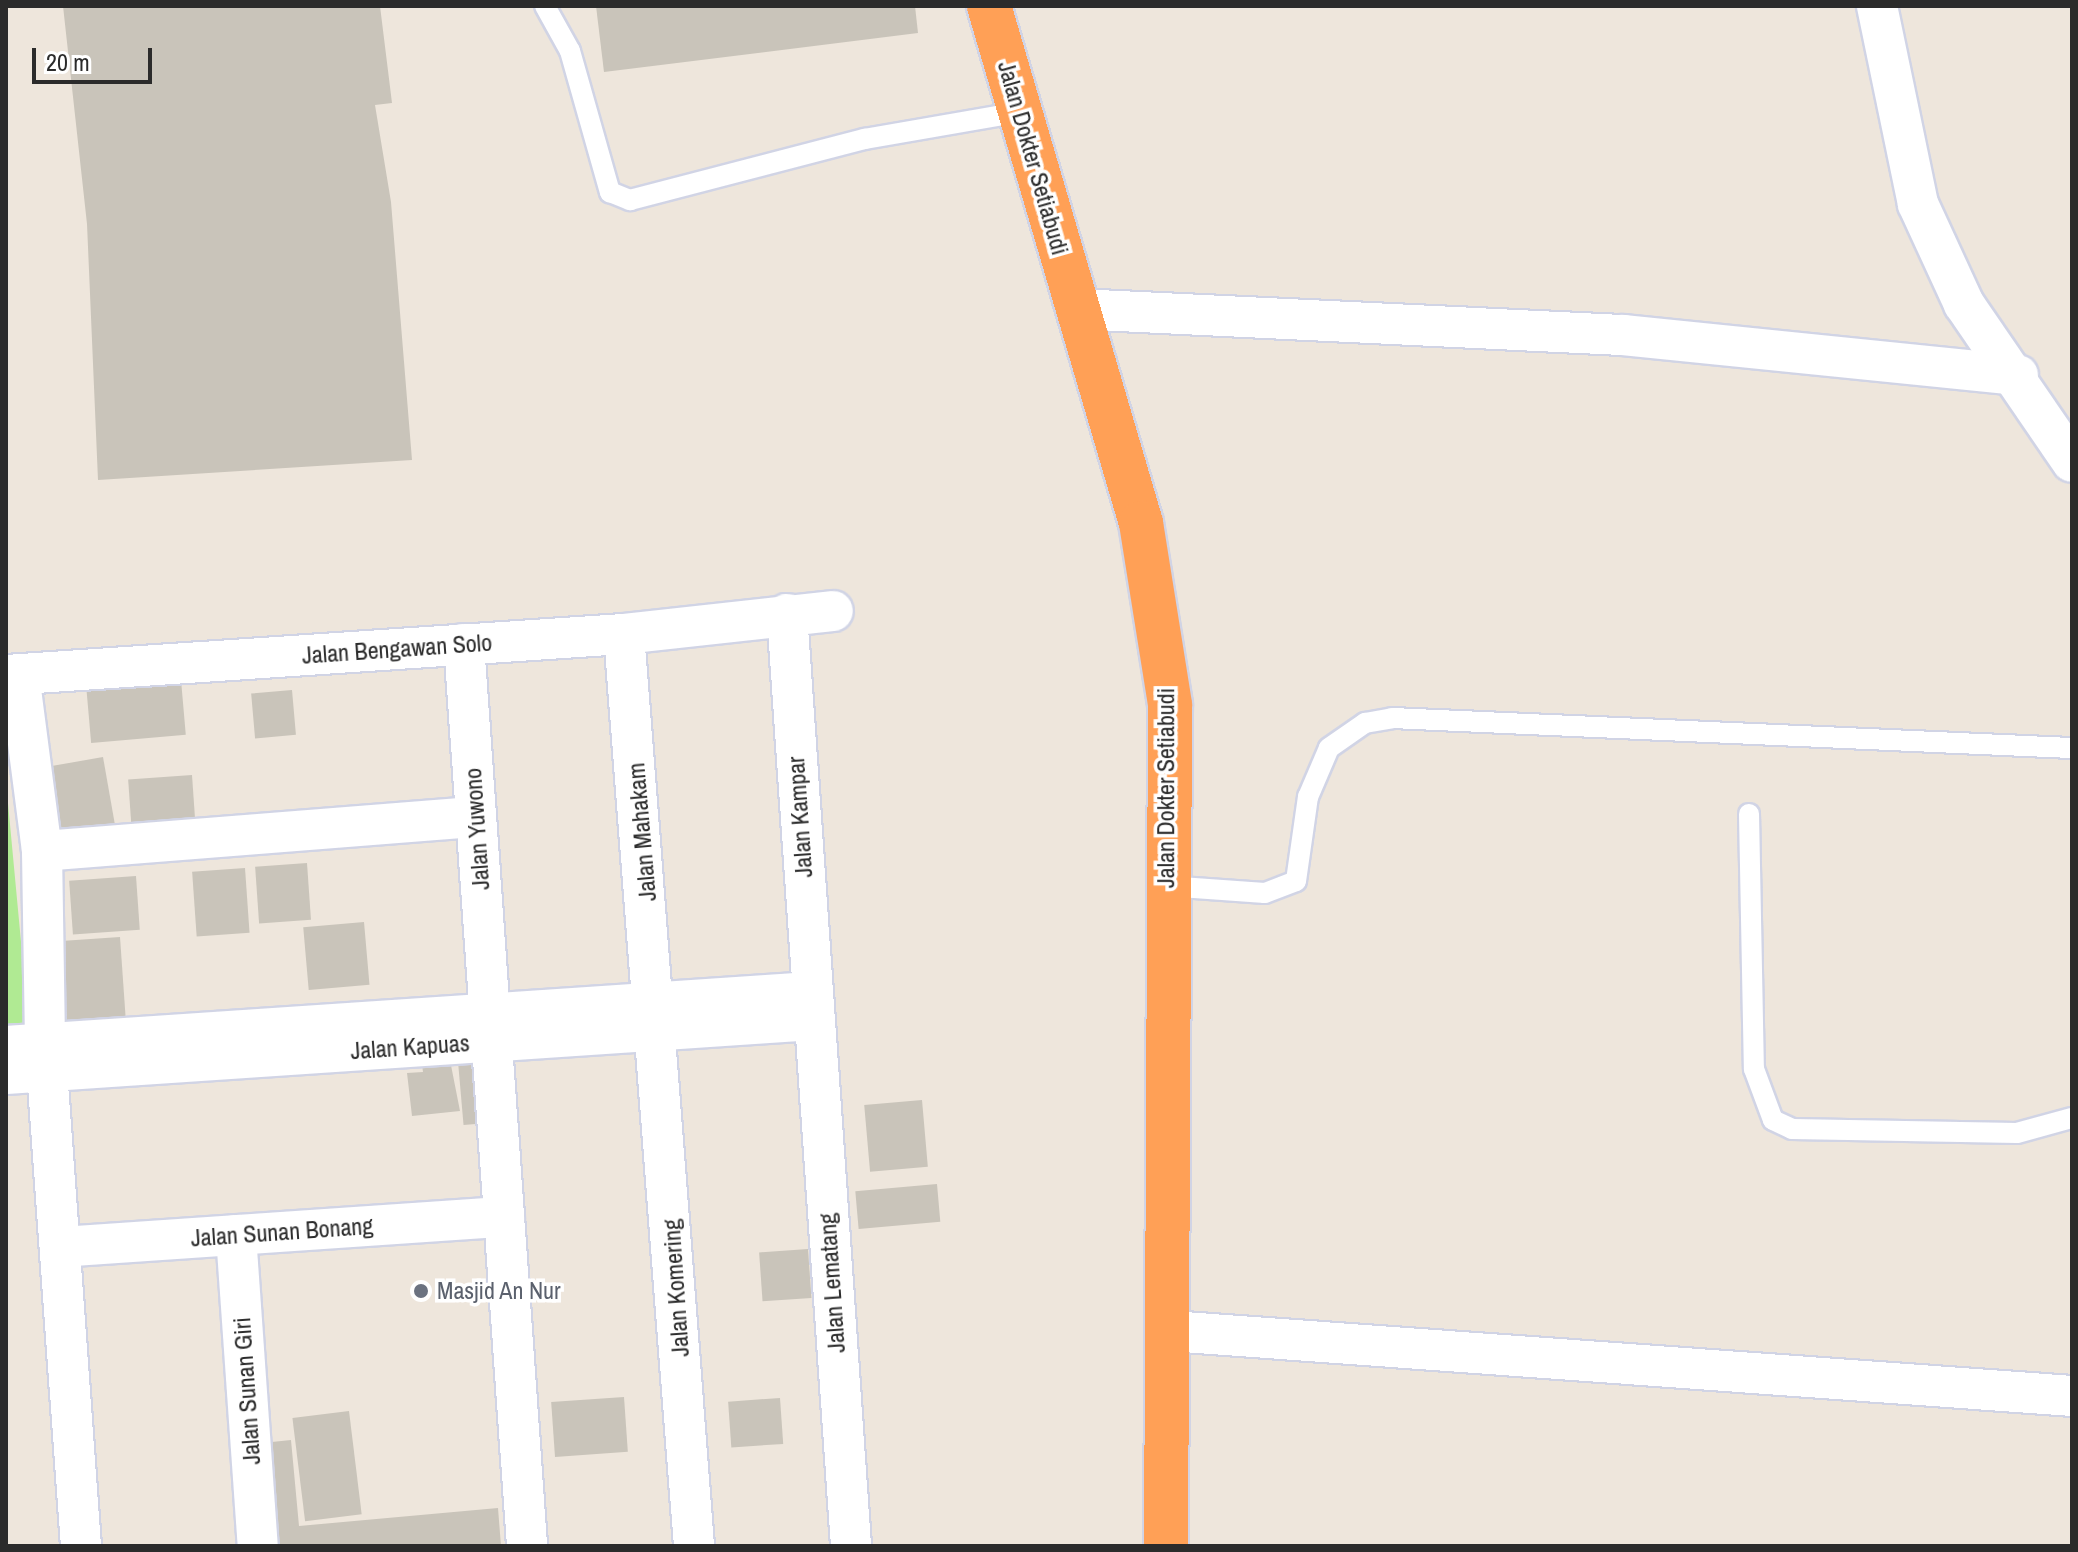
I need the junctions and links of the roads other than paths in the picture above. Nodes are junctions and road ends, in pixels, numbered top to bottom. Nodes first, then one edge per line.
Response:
1 (545, 6) edge
2 (989, 6) edge
3 (1877, 6) edge
4 (1020, 112) junction
5 (1077, 309) junction
6 (2018, 375) junction
7 (2072, 462) edge
8 (833, 611) dead end
9 (787, 614) junction
10 (624, 634) junction
11 (464, 644) junction
12 (12, 674) edge
13 (2072, 748) edge
14 (1749, 814) dead end
15 (476, 817) junction
16 (42, 851) junction
17 (1166, 886) junction
18 (812, 1006) junction
19 (657, 1017) junction
20 (491, 1028) junction
21 (33, 1053) edge
22 (6, 1074) edge
23 (2072, 1118) edge
24 (504, 1217) junction
25 (236, 1235) junction
26 (60, 1247) junction
27 (1170, 1331) junction
28 (2072, 1396) edge
29 (81, 1546) edge
30 (258, 1546) edge
31 (527, 1546) edge
32 (694, 1546) edge
33 (851, 1546) edge
34 (1166, 1546) edge

1 - 4 lane
2 - 4 highway, Jalan Dokter Setiabudi
3 - 6 street
4 - 5 highway, Jalan Dokter Setiabudi
5 - 6 street
5 - 17 highway, Jalan Dokter Setiabudi
6 - 7 street
8 - 9 street, Jalan Bengawan Solo
9 - 10 street, Jalan Bengawan Solo
9 - 18 street, Jalan Kampar
10 - 11 street, Jalan Bengawan Solo
10 - 19 street, Jalan Mahakam
11 - 12 street, Jalan Bengawan Solo
11 - 15 street, Jalan Yuwono
12 - 16 street
13 - 17 lane
14 - 23 lane
15 - 16 street
15 - 20 street, Jalan Yuwono
16 - 21 street
17 - 27 highway, Jalan Dokter Setiabudi
18 - 19 street, Jalan Kapuas
18 - 33 street, Jalan Lematang
19 - 20 street, Jalan Kapuas
19 - 32 street, Jalan Komering
20 - 21 street, Jalan Kapuas
20 - 24 street, Jalan Yuwono
21 - 22 street, Jalan Kapuas
21 - 26 street
24 - 25 street, Jalan Sunan Bonang
24 - 31 street, Jalan Yuwono
25 - 26 street, Jalan Sunan Bonang
25 - 30 street, Jalan Sunan Giri
26 - 29 street
27 - 28 street
27 - 34 highway, Jalan Dokter Setiabudi

